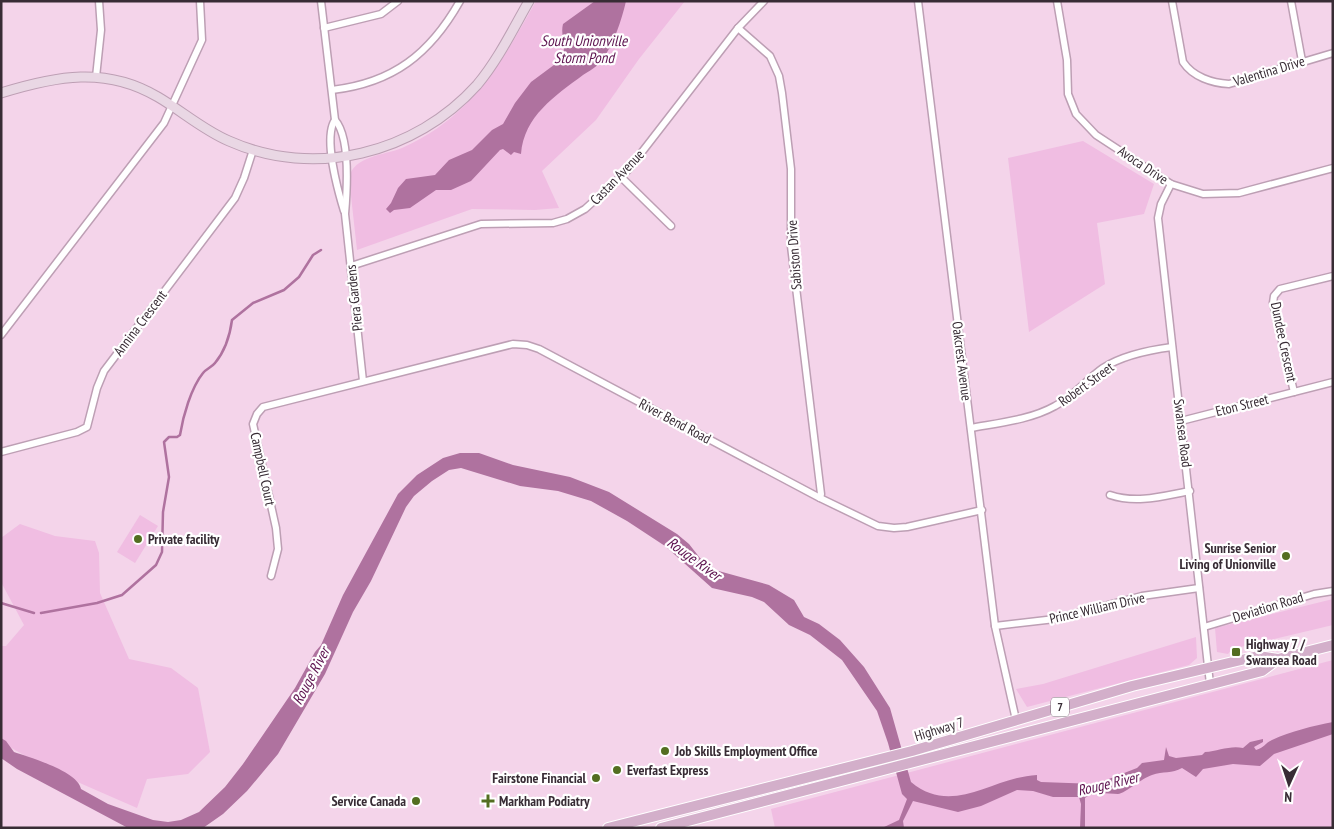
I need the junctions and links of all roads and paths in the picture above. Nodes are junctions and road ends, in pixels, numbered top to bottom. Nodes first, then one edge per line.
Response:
1 (99, 1) edge
2 (200, 1) edge
3 (320, 1) edge
4 (398, 1) edge
5 (460, 1) edge
6 (529, 1) edge
7 (764, 1) edge
8 (918, 1) edge
9 (1057, 1) edge
10 (1172, 1) edge
11 (1291, 1) edge
12 (324, 28) junction
13 (738, 28) junction
14 (1333, 53) edge
15 (1302, 60) junction
16 (96, 77) junction
17 (332, 90) junction
18 (1, 93) edge
19 (172, 106) junction
20 (336, 120) junction
21 (253, 150) junction
22 (346, 157) junction
23 (333, 159) junction
24 (1333, 168) edge
25 (621, 177) junction
26 (1171, 184) junction
27 (346, 214) junction
28 (671, 226) dead end
29 (351, 266) junction
30 (1333, 276) edge
31 (1, 335) edge
32 (1172, 347) junction
33 (364, 381) junction
34 (1333, 382) edge
35 (1294, 392) junction
36 (1181, 421) junction
37 (971, 428) junction
38 (1, 452) edge
39 (1190, 491) junction
40 (1110, 495) dead end
41 (820, 498) junction
42 (982, 510) junction
43 (271, 576) dead end
44 (1199, 588) junction
45 (1333, 591) edge
46 (996, 626) junction
47 (1204, 626) junction
48 (1333, 645) edge
49 (1278, 659) junction
50 (1208, 669) junction
51 (1210, 684) junction
52 (1016, 720) junction
53 (914, 756) junction
54 (872, 766) junction
55 (608, 828) edge
56 (661, 828) edge

1 - 16 street
2 - 19 street
3 - 12 street, Piera Gardens
4 - 12 street
5 - 17 street
6 - 22 street
7 - 13 street, Castan Avenue
8 - 37 street, Oakcrest Avenue
9 - 26 street, Avoca Drive
10 - 15 street, Valentina Drive
11 - 15 street
12 - 17 street, Piera Gardens
13 - 25 street, Castan Avenue
13 - 41 street, Sabiston Drive
14 - 15 street, Valentina Drive
16 - 18 street
16 - 19 street
17 - 20 street, Piera Gardens
19 - 21 street
19 - 31 street
20 - 22 street, Piera Gardens
20 - 23 street, Piera Gardens
21 - 23 street
21 - 38 street, Annina Crescent
22 - 23 street
22 - 27 street, Piera Gardens
23 - 27 street, Piera Gardens
24 - 26 street, Avoca Drive
25 - 28 street
25 - 29 street, Castan Avenue
26 - 32 street, Swansea Road
27 - 29 street, Piera Gardens
29 - 33 street, Piera Gardens
30 - 35 street, Dundee Crescent
32 - 36 street, Swansea Road
32 - 37 street, Robert Street
33 - 41 street, River Bend Road
33 - 43 street, Campbell Court
34 - 35 street, Eton Street
35 - 36 street, Eton Street
36 - 39 street, Swansea Road
37 - 42 street, Oakcrest Avenue
39 - 40 street
39 - 44 street, Swansea Road
41 - 42 street, River Bend Road
42 - 46 street, Oakcrest Avenue
44 - 46 street, Prince William Drive
44 - 47 street, Swansea Road
45 - 47 street, Deviation Road
46 - 52 street, Oakcrest Avenue
47 - 50 street, Swansea Road
48 - 49 main road, Highway 7 / 7
49 - 50 main road, Highway 7 / 7
49 - 51 main road, Highway 7 / 7
50 - 51 street, Swansea Road
50 - 52 main road, Highway 7 / 7
51 - 53 main road, Highway 7 / 7
52 - 53 main road, Highway 7 / 7
53 - 54 main road, Highway 7 / 7
54 - 55 main road, Highway 7 / 7
54 - 56 main road, Highway 7 / 7

